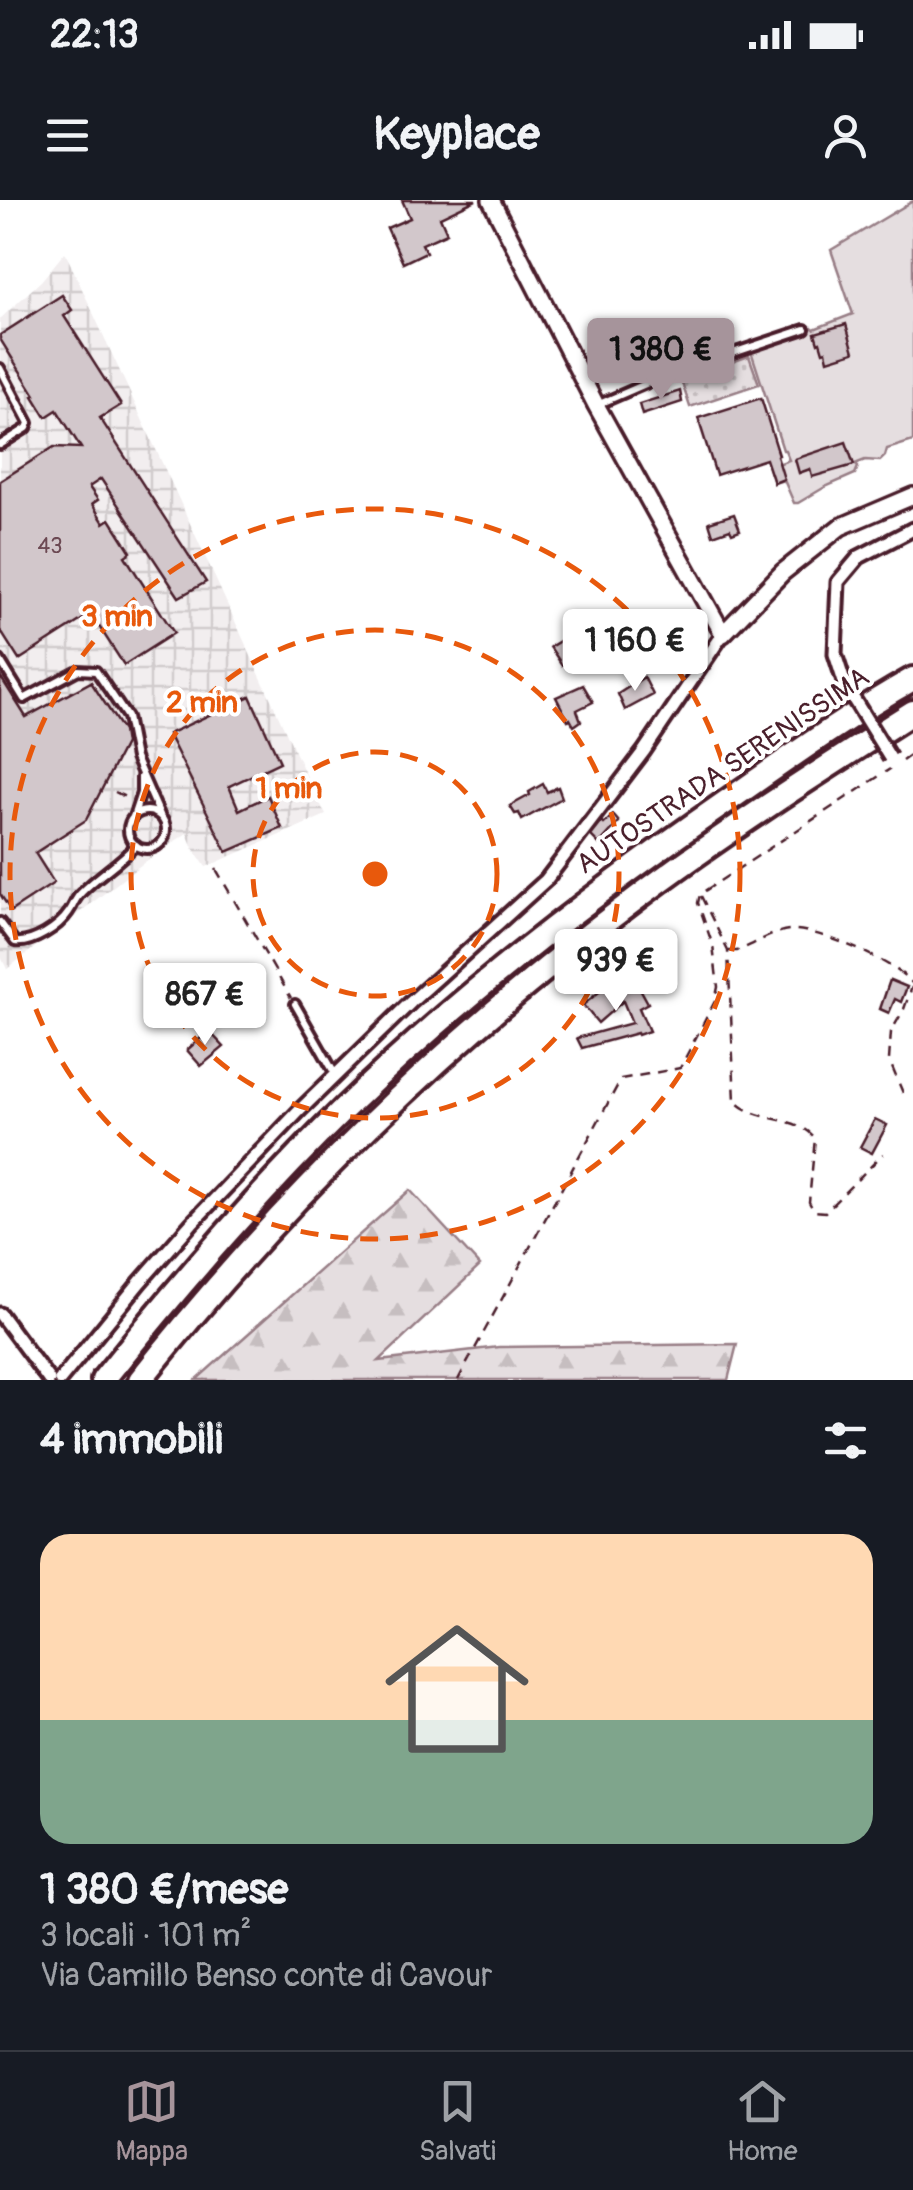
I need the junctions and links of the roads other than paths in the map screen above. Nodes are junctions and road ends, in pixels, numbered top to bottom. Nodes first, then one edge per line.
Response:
1 (492, 200) edge
2 (805, 329) dead end
3 (0, 368) edge
4 (596, 406) junction
5 (0, 445) edge
6 (913, 496) edge
7 (913, 528) edge
8 (723, 634) junction
9 (0, 660) edge
10 (913, 679) edge
11 (913, 712) edge
12 (893, 761) road end
13 (142, 776) junction
14 (160, 815) junction
15 (132, 817) junction
16 (136, 845) junction
17 (0, 922) edge
18 (294, 1004) road end
19 (336, 1075) junction
20 (0, 1314) edge
21 (50, 1380) edge
22 (60, 1380) edge
23 (103, 1380) edge
24 (140, 1380) edge

1 - 4 street
2 - 4 lane
3 - 5 lane
4 - 8 street
6 - 8 street
7 - 12 street, bridge
8 - 19 street
9 - 13 lane
10 - 23 highway, AUTOSTRADA SERENISSIMA
11 - 24 highway, AUTOSTRADA SERENISSIMA
13 - 14 lane
13 - 15 lane
14 - 15 lane
14 - 16 lane
15 - 16 lane
16 - 17 lane
18 - 19 lane
19 - 22 street
20 - 21 street

